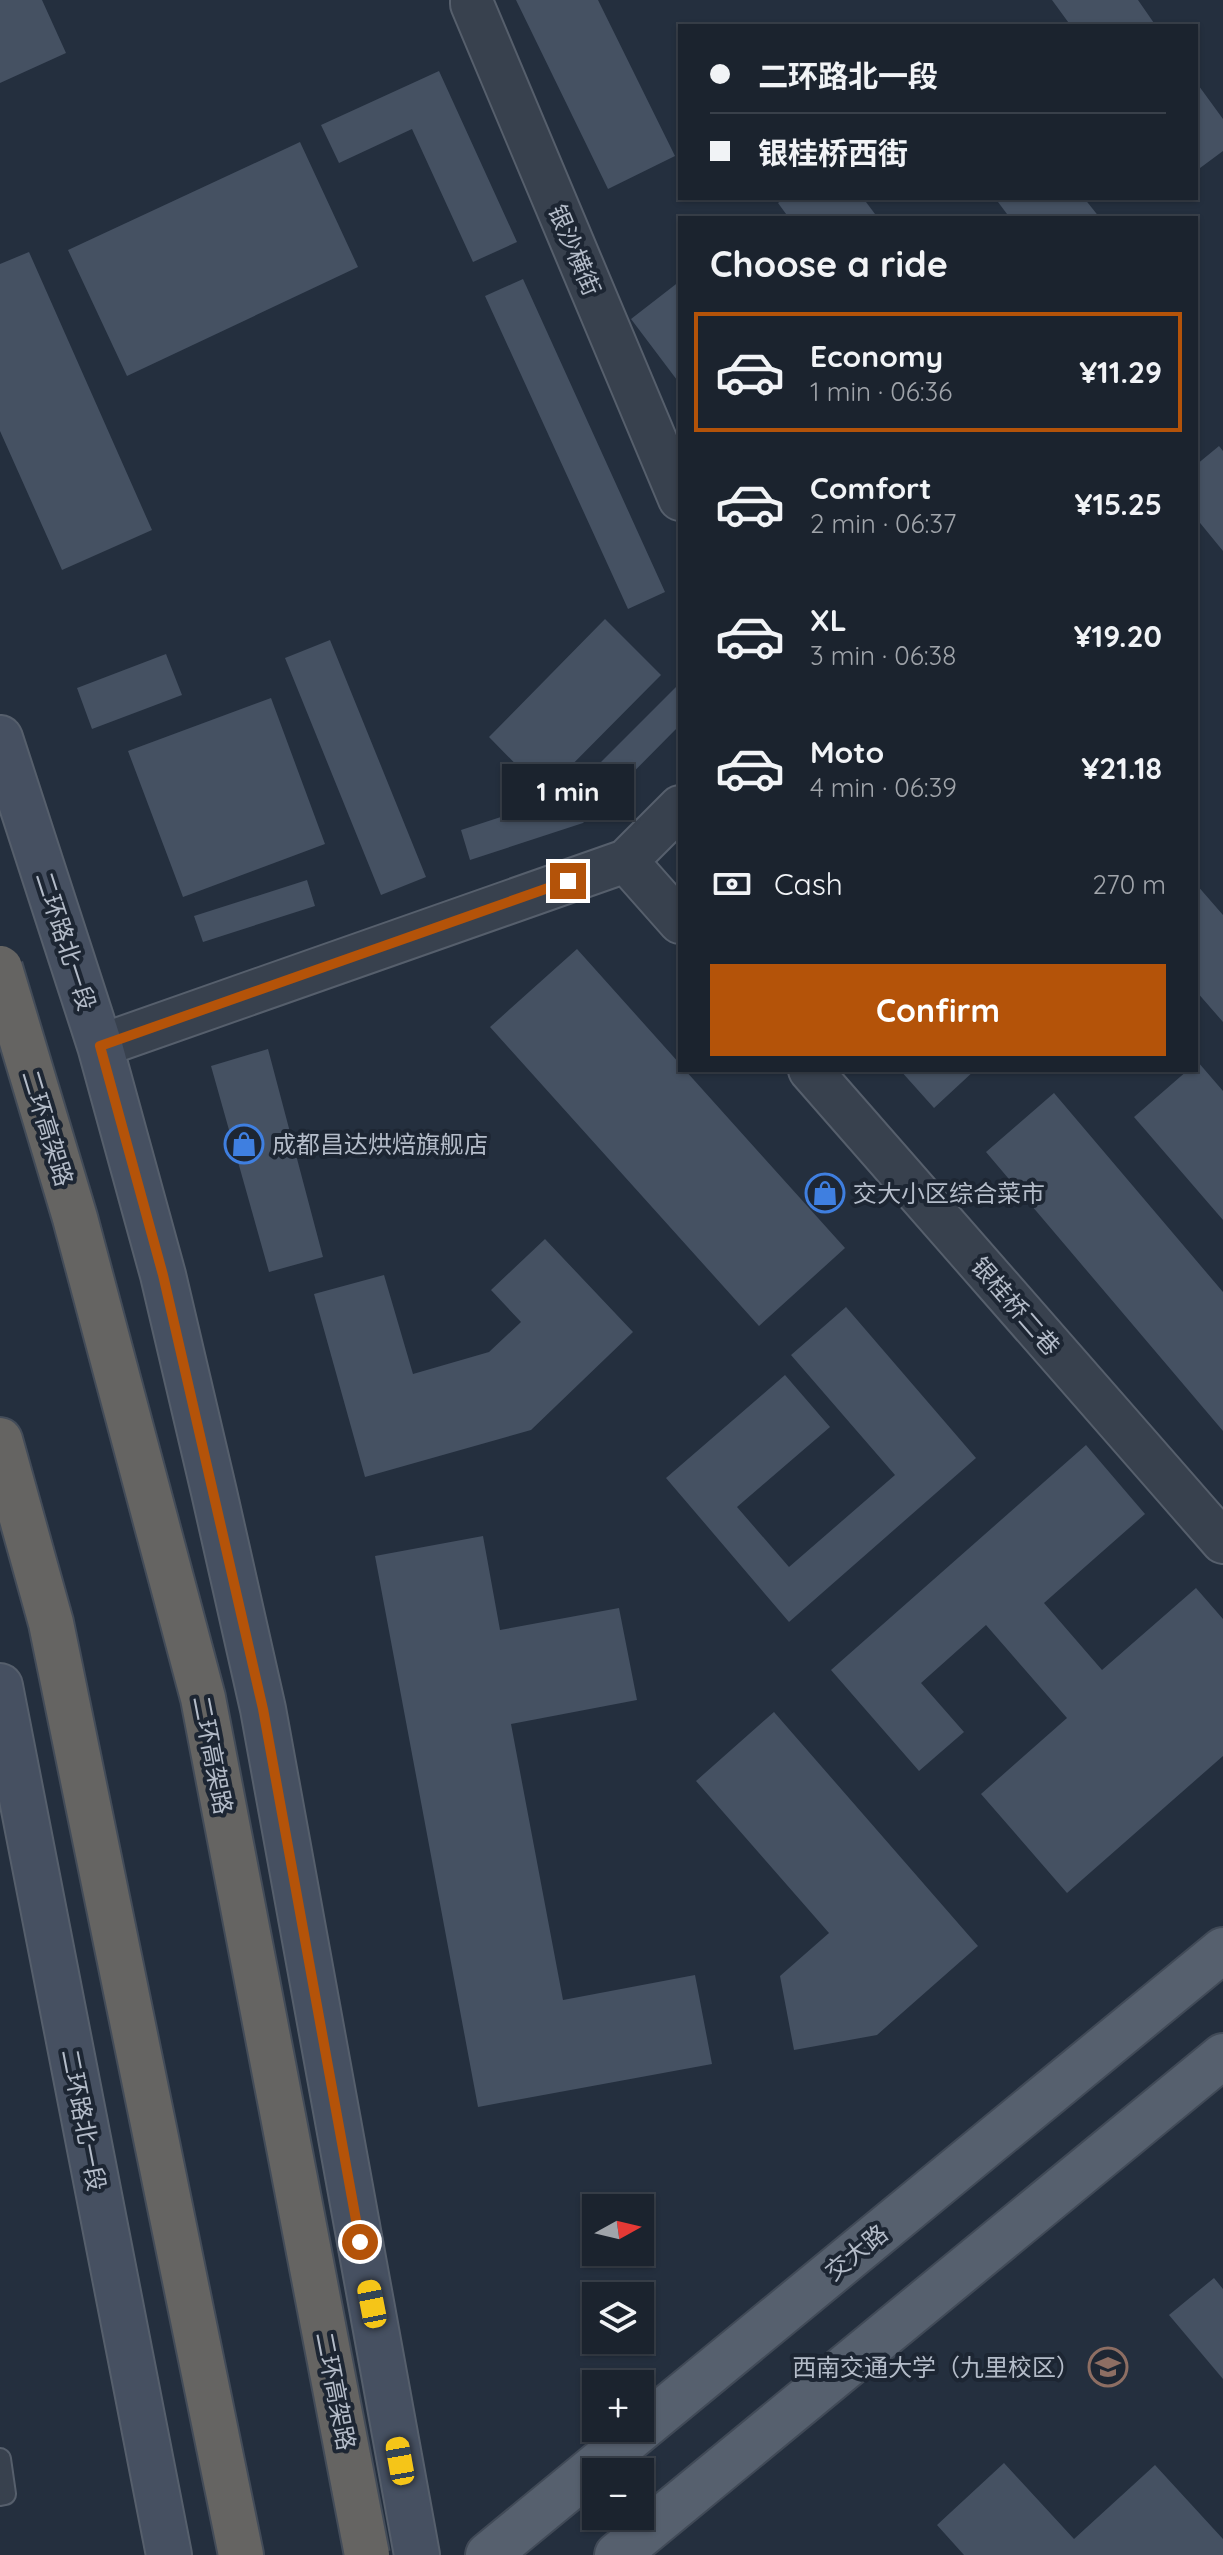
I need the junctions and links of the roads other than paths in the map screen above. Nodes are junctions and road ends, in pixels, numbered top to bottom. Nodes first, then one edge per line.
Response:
1 (472, 0) edge
2 (678, 494) edge
3 (0, 738) edge
4 (678, 809) edge
5 (626, 861) junction
6 (678, 920) edge
7 (0, 968) edge
8 (100, 1046) junction
9 (812, 1072) edge
10 (0, 1440) edge
11 (1223, 1542) edge
12 (0, 1686) edge
13 (1223, 1950) edge
14 (1223, 2056) edge
15 (0, 2459) edge
16 (0, 2495) edge
17 (169, 2555) edge
18 (241, 2555) edge
19 (367, 2555) edge
20 (417, 2555) edge
21 (488, 2555) edge
22 (617, 2555) edge

1 - 2 street, 银沙横街
3 - 8 main road, 二环路北一段
4 - 5 street
5 - 6 street
5 - 8 street
7 - 19 highway, 二环高架路, bridge
8 - 20 main road, 二环路北一段
9 - 11 street, 银桂桥二巷
10 - 18 highway
12 - 17 main road, 二环路北一段
13 - 21 main road, 交大路
14 - 22 main road
15 - 16 lane

